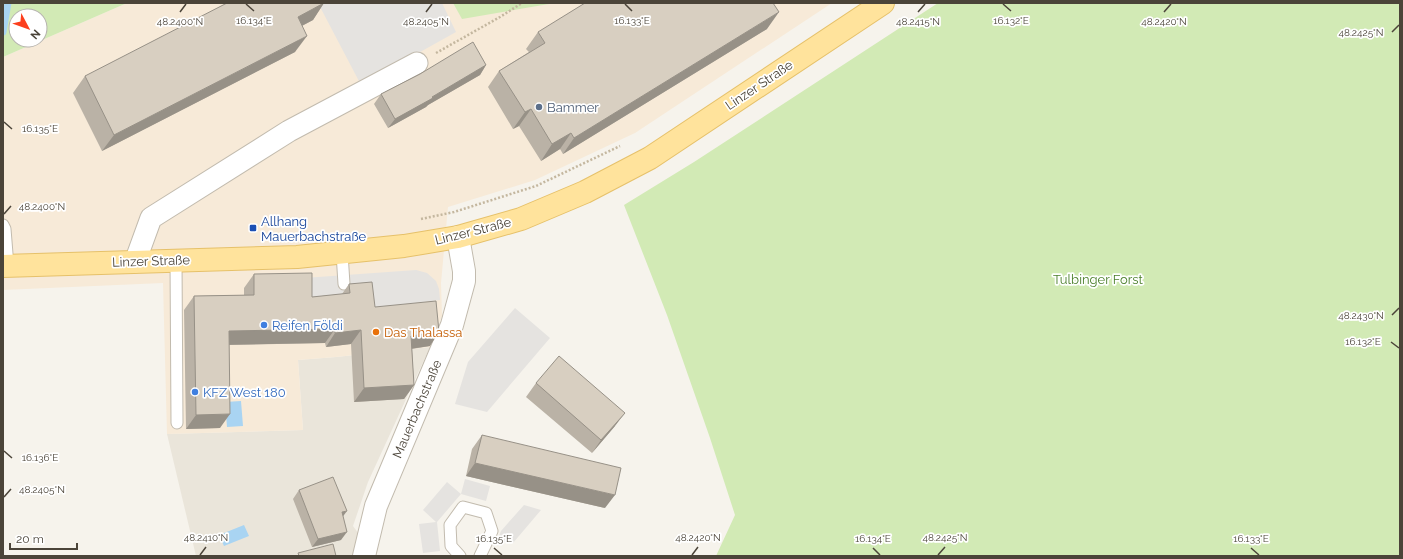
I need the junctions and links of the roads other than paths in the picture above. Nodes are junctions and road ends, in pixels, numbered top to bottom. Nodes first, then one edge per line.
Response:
1 (883, 3) edge
2 (415, 59) road end
3 (3, 225) edge
4 (458, 237) junction
5 (342, 253) junction
6 (176, 260) junction
7 (135, 262) junction
8 (5, 266) edge
9 (344, 284) dead end
10 (177, 424) dead end
11 (364, 556) edge
12 (460, 556) edge
13 (480, 556) edge

1 - 4 main road, Linzer Straße
2 - 7 street
3 - 8 lane
4 - 5 main road, Linzer Straße
4 - 11 street, Mauerbachstraße
5 - 6 main road, Linzer Straße
5 - 9 lane
6 - 7 main road, Linzer Straße
6 - 10 lane
7 - 8 main road, Linzer Straße
12 - 13 lane

